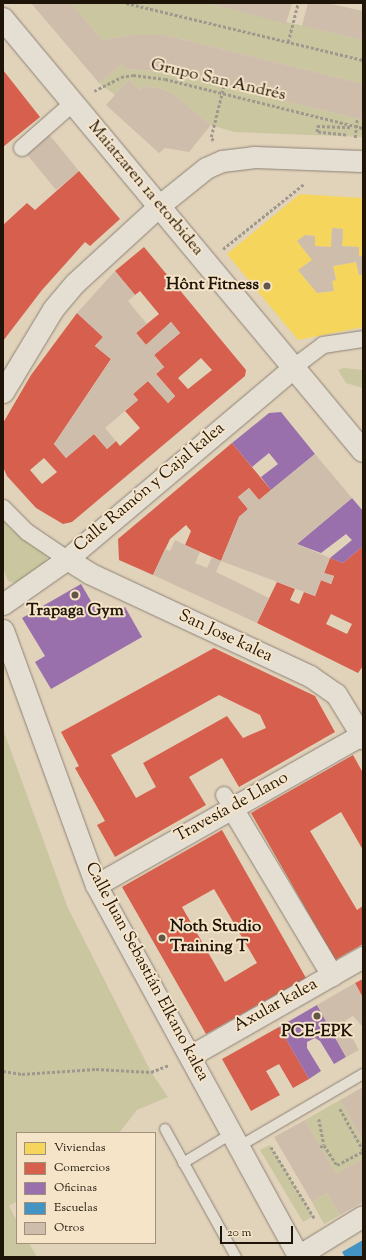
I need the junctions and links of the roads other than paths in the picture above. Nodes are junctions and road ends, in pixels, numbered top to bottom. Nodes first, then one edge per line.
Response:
1 (3, 19) edge
2 (74, 105) junction
3 (22, 148) dead end
4 (363, 161) edge
5 (160, 205) junction
6 (363, 339) edge
7 (294, 367) junction
8 (3, 392) edge
9 (363, 451) edge
10 (3, 508) edge
11 (66, 559) junction
12 (3, 604) edge
13 (3, 630) edge
14 (362, 734) edge
15 (228, 802) junction
16 (96, 885) junction
17 (363, 957) edge
18 (332, 975) junction
19 (190, 1056) junction
20 (363, 1074) edge
21 (165, 1129) dead end
22 (235, 1140) junction
23 (183, 1163) junction
24 (363, 1216) edge
25 (298, 1256) edge
26 (236, 1257) edge

1 - 2 street, Maiatzaren 1a etorbidea
2 - 3 street
2 - 5 street, Maiatzaren 1a etorbidea
4 - 5 street
5 - 7 street, Maiatzaren 1a etorbidea
5 - 8 street
6 - 7 street
7 - 9 street, Maiatzaren 1a etorbidea
7 - 11 street, Calle Ramón y Cajal kalea
10 - 11 street
11 - 12 street, Calle Ramón y Cajal kalea
11 - 14 street, San Jose kalea
13 - 16 street, Calle Juan Sebastián Elkano kalea
14 - 15 street, Travesía de Llano
15 - 16 street, Travesía de Llano
15 - 18 street
16 - 19 street, Calle Juan Sebastián Elkano kalea
17 - 18 street, Axular kalea
18 - 19 street, Axular kalea
19 - 22 street, Calle Juan Sebastián Elkano kalea
20 - 22 lane
21 - 23 lane
22 - 23 lane
22 - 25 street, Calle Juan Sebastián Elkano kalea
23 - 26 lane
24 - 25 street

